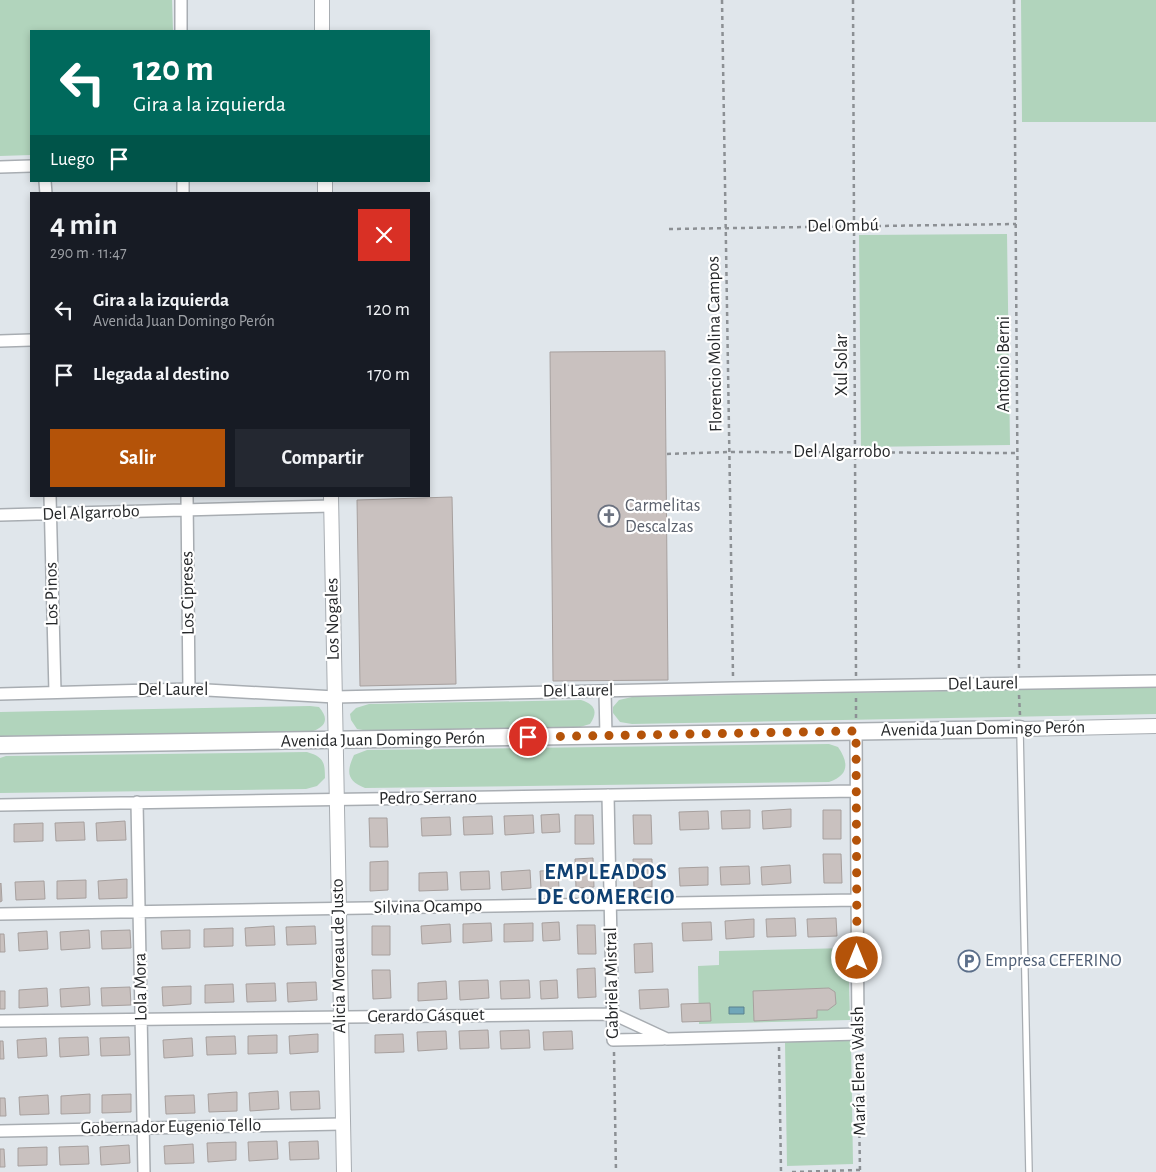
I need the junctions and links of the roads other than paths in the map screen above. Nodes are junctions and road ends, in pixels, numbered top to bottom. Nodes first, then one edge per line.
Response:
1 (181, 0) edge
2 (322, 0) edge
3 (181, 30) edge
4 (322, 30) edge
5 (30, 166) edge
6 (0, 167) edge
7 (30, 340) edge
8 (0, 341) edge
9 (50, 497) edge
10 (186, 497) edge
11 (331, 501) edge
12 (187, 510) junction
13 (50, 514) junction
14 (0, 515) edge
15 (1156, 681) edge
16 (188, 689) junction
17 (605, 691) junction
18 (55, 692) junction
19 (0, 694) edge
20 (334, 697) junction
21 (1156, 726) edge
22 (1020, 729) junction
23 (856, 731) junction
24 (606, 736) junction
25 (336, 741) junction
26 (0, 746) edge
27 (856, 791) junction
28 (608, 795) junction
29 (336, 799) junction
30 (137, 802) junction
31 (0, 804) edge
32 (857, 900) junction
33 (610, 904) junction
34 (338, 909) junction
35 (139, 912) junction
36 (0, 914) edge
37 (613, 1014) junction
38 (340, 1017) junction
39 (141, 1019) junction
40 (0, 1021) edge
41 (858, 1034) joint
42 (668, 1039) junction
43 (613, 1040) joint
44 (342, 1124) junction
45 (144, 1128) junction
46 (0, 1131) edge
47 (144, 1172) edge
48 (344, 1172) edge
49 (1029, 1172) edge

1 - 3 street
2 - 4 street
5 - 6 street
7 - 8 street
9 - 13 street, Los Pinos
10 - 12 street, Los Cipreses
11 - 12 street, Del Algarrobo
11 - 20 street, Los Nogales
12 - 13 street, Del Algarrobo
12 - 16 street, Los Cipreses
13 - 14 street, Del Algarrobo
13 - 18 street, Los Pinos
15 - 17 street, Del Laurel
16 - 18 street, Del Laurel
16 - 20 street, Del Laurel
17 - 20 street, Del Laurel
17 - 24 street
18 - 19 street, Del Laurel
20 - 25 street, Los Nogales
21 - 22 street, Avenida Juan Domingo Perón
22 - 23 main road, Avenida Juan Domingo Perón
22 - 49 lane
23 - 24 main road, Avenida Juan Domingo Perón
23 - 27 street, María Elena Walsh
24 - 25 main road, Avenida Juan Domingo Perón
25 - 26 main road, Avenida Juan Domingo Perón
25 - 29 street, Alicia Moreau de Justo
27 - 28 street, Pedro Serrano
27 - 32 street, María Elena Walsh
28 - 29 street, Pedro Serrano
28 - 33 street, Gabriela Mistral
29 - 30 street, Pedro Serrano
29 - 34 street, Alicia Moreau de Justo
30 - 31 street, Pedro Serrano
30 - 35 street, Lola Mora
32 - 33 street, Silvina Ocampo
32 - 41 street, María Elena Walsh
33 - 34 street, Silvina Ocampo
33 - 37 street, Gabriela Mistral
34 - 35 street, Silvina Ocampo
34 - 38 street, Alicia Moreau de Justo
35 - 36 street, Silvina Ocampo
35 - 39 street, Lola Mora
37 - 38 street, Gerardo Gásquet
37 - 42 street, Gerardo Gásquet
37 - 43 street, Gabriela Mistral
38 - 39 street, Gerardo Gásquet
38 - 44 street, Alicia Moreau de Justo
39 - 40 street, Gerardo Gásquet
39 - 45 street, Lola Mora
41 - 42 street, Gerardo Gásquet
42 - 43 street, Gerardo Gásquet
44 - 45 street, Gobernador Eugenio Tello
44 - 48 street, Alicia Moreau de Justo
45 - 46 street, Gobernador Eugenio Tello
45 - 47 street, Lola Mora

